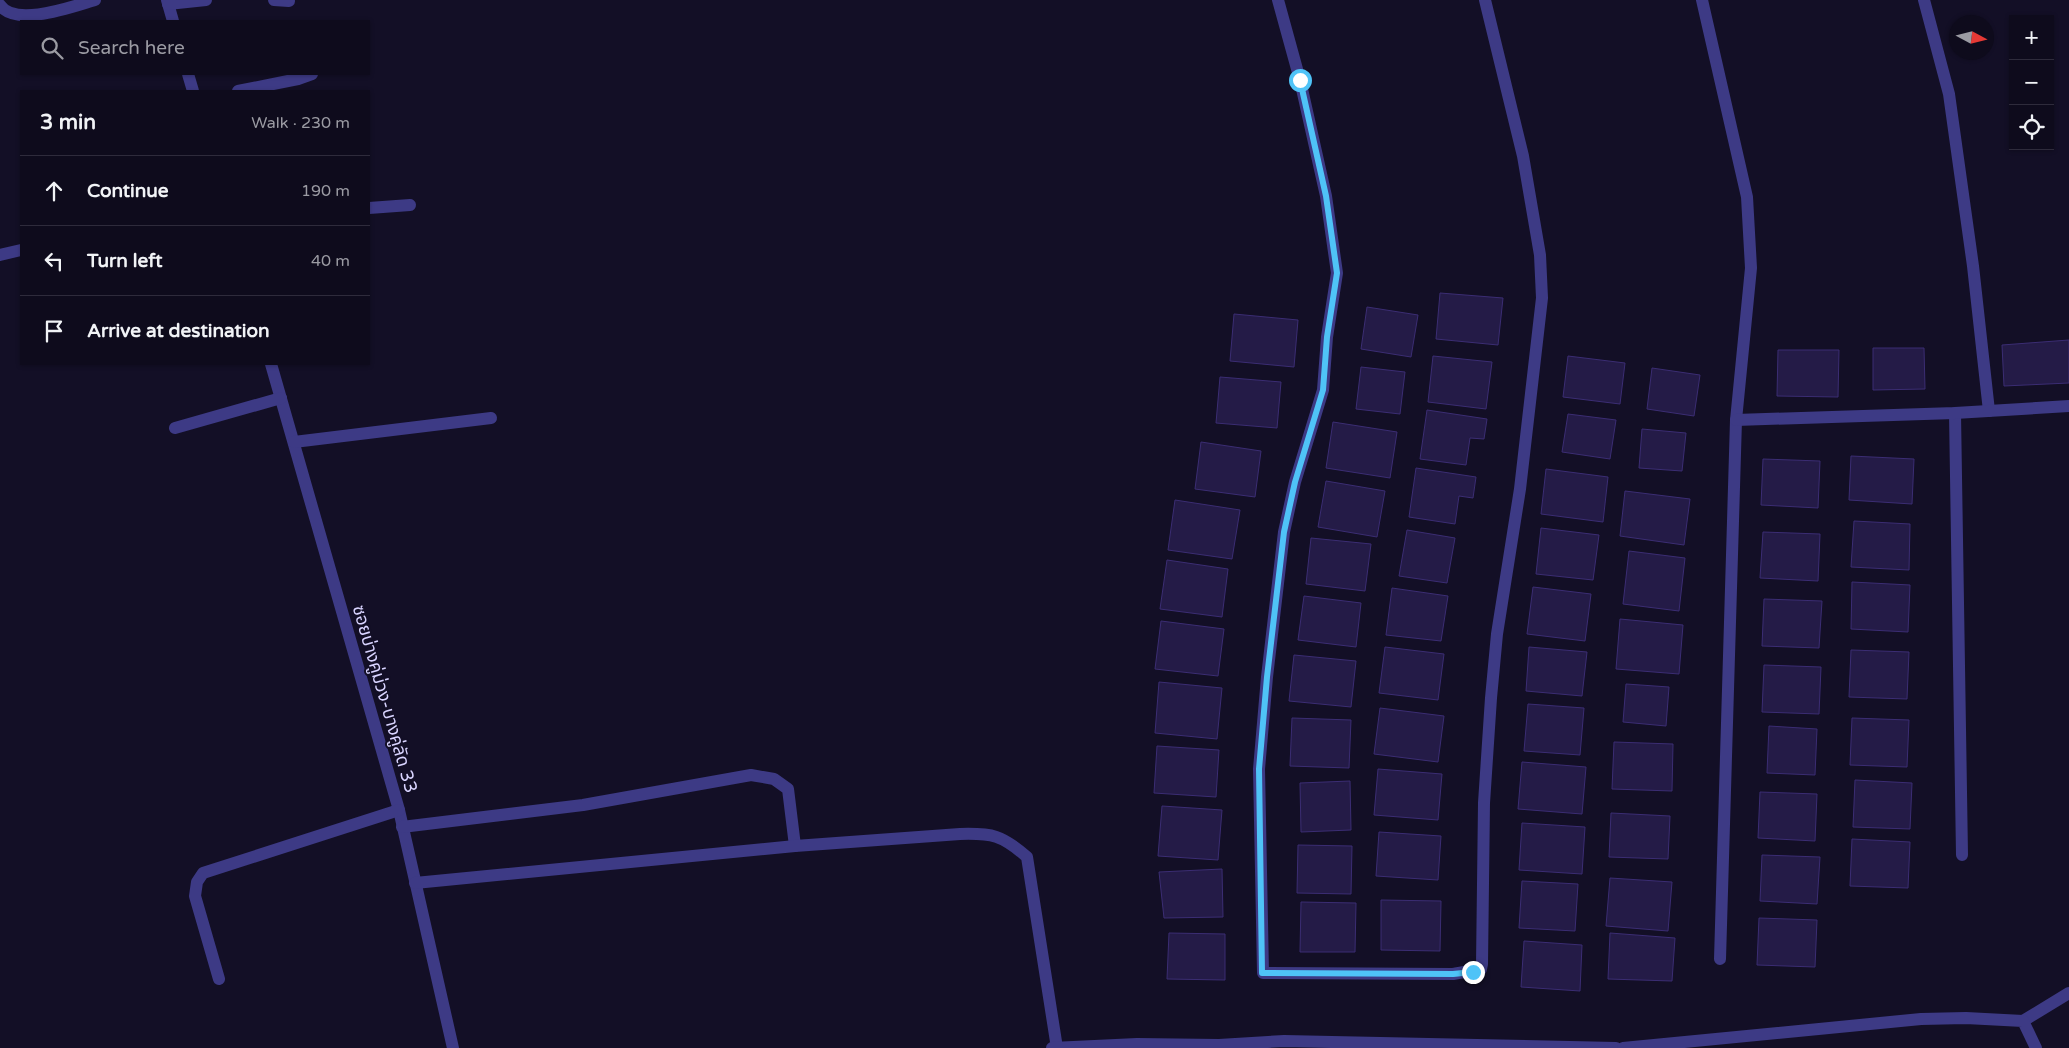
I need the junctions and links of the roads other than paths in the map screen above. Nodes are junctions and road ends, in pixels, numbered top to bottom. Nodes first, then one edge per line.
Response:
1 (95, 0) edge
2 (206, 0) edge
3 (274, 0) edge
4 (1278, 0) edge
5 (1485, 0) edge
6 (1702, 0) edge
7 (1924, 0) edge
8 (289, 1) edge
9 (167, 2) edge
10 (0, 5) edge
11 (173, 20) edge
12 (188, 75) edge
13 (309, 75) edge
14 (193, 90) edge
15 (243, 90) edge
16 (410, 205) dead end
17 (370, 208) edge
18 (20, 250) edge
19 (0, 255) edge
20 (271, 365) edge
21 (281, 398) junction
22 (2069, 406) edge
23 (1989, 411) junction
24 (1955, 413) junction
25 (491, 418) dead end
26 (1736, 420) junction
27 (174, 428) dead end
28 (294, 442) junction
29 (399, 810) junction
30 (402, 827) junction
31 (795, 846) junction
32 (1962, 855) dead end
33 (415, 883) junction
34 (1720, 959) dead end
35 (219, 980) dead end
36 (2069, 993) edge
37 (2023, 1021) junction
38 (1219, 1047) edge
39 (453, 1048) edge
40 (1052, 1048) edge
41 (1056, 1048) edge
42 (1616, 1048) edge
43 (1623, 1048) edge
44 (2036, 1048) edge

1 - 10 street
2 - 9 street
3 - 8 street
4 - 5 street
6 - 26 street
7 - 23 street
9 - 11 street
12 - 14 street
13 - 15 street
16 - 17 street
18 - 19 street
20 - 21 street, ซอยบ่างคู่ม่วง-บางคู่ลัด 33
21 - 27 street
21 - 28 street, ซอยบ่างคู่ม่วง-บางคู่ลัด 33
22 - 23 street
23 - 24 street
24 - 26 street
24 - 32 street
25 - 28 street
26 - 34 street
28 - 29 street, ซอยบ่างคู่ม่วง-บางคู่ลัด 33
29 - 30 street, ซอยบ่างคู่ม่วง-บางคู่ลัด 33
29 - 35 street
30 - 31 street
30 - 33 street, ซอยบ่างคู่ม่วง-บางคู่ลัด 33
31 - 33 street
31 - 41 street
33 - 39 street, ซอยบ่างคู่ม่วง-บางคู่ลัด 33
36 - 37 street
37 - 43 street
37 - 44 street
38 - 41 street
38 - 42 street
40 - 41 street

